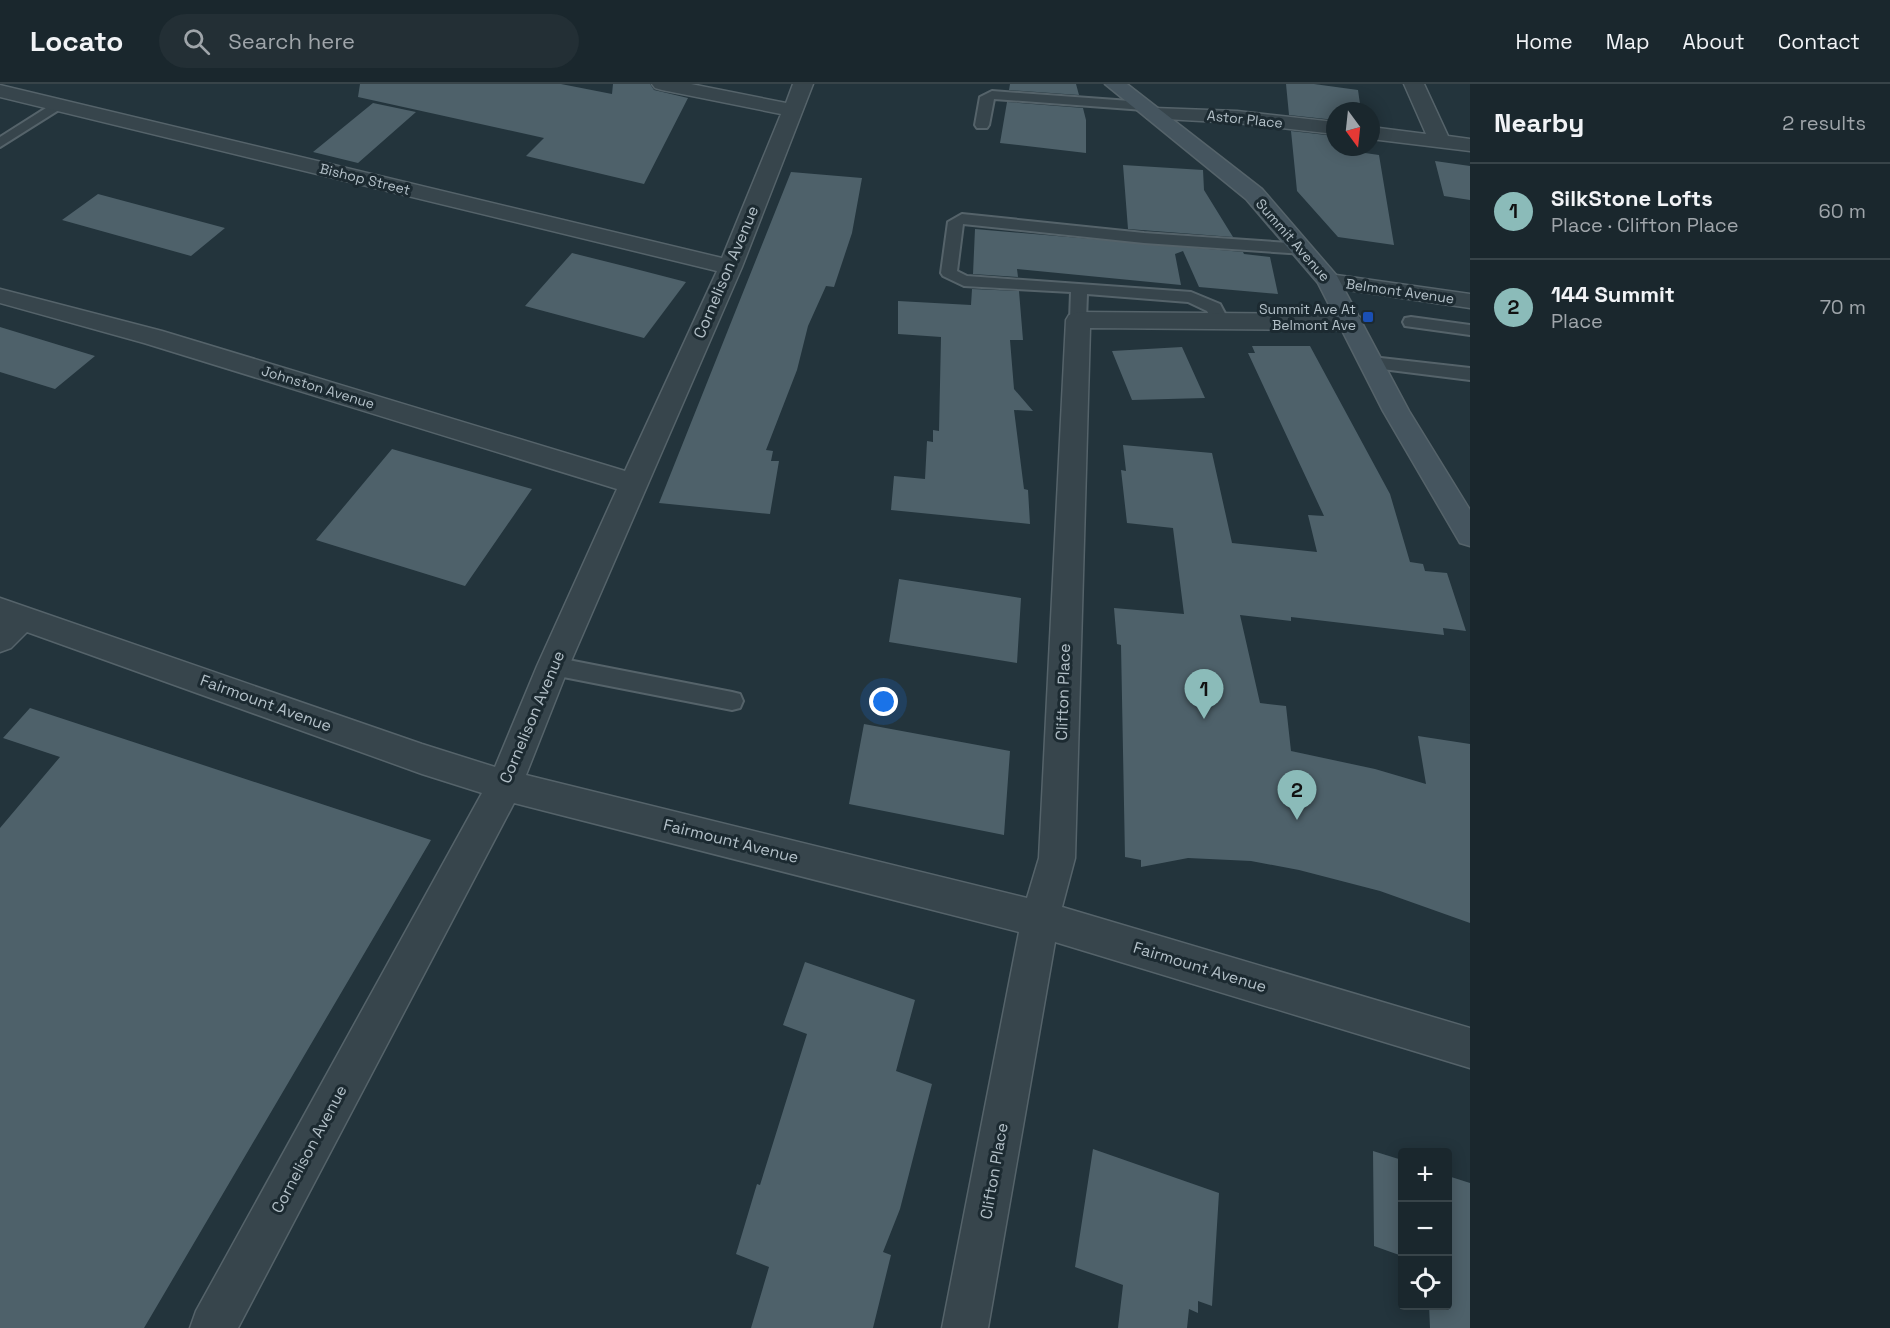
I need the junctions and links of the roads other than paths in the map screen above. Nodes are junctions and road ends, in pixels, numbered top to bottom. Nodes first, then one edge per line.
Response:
1 (662, 84) edge
2 (1114, 84) edge
3 (1414, 84) edge
4 (0, 91) edge
5 (798, 97) edge
6 (57, 105) junction
7 (1149, 110) junction
8 (981, 124) dead end
9 (1326, 127) edge
10 (0, 130) edge
11 (15, 133) junction
12 (1380, 134) edge
13 (1440, 141) junction
14 (0, 143) edge
15 (1470, 145) edge
16 (1304, 249) junction
17 (730, 267) junction
18 (1329, 281) junction
19 (1079, 288) junction
20 (0, 296) edge
21 (1470, 301) edge
22 (1078, 320) junction
23 (1221, 321) junction
24 (1411, 321) dead end
25 (1351, 322) junction
26 (1470, 330) edge
27 (1372, 363) junction
28 (1470, 374) edge
29 (634, 484) junction
30 (1468, 530) edge
31 (7, 622) edge
32 (553, 666) junction
33 (732, 701) dead end
34 (505, 785) junction
35 (1040, 920) junction
36 (1470, 1048) edge
37 (213, 1328) edge
38 (965, 1328) edge

1 - 5 street
2 - 7 main road, Summit Avenue
3 - 13 street
4 - 6 street, Bishop Street
5 - 17 street, Cornelison Avenue
6 - 11 lane
6 - 17 street, Bishop Street
7 - 8 lane
7 - 9 street, Astor Place
7 - 16 main road, Summit Avenue
10 - 11 lane
11 - 14 lane
12 - 13 street
13 - 15 street
16 - 18 main road, Summit Avenue
16 - 19 lane
17 - 29 street, Cornelison Avenue
18 - 21 street, Belmont Avenue
18 - 25 main road, Summit Avenue
19 - 22 lane
19 - 23 lane
20 - 29 street, Johnston Avenue
22 - 23 street
22 - 35 street, Clifton Place
23 - 25 street
24 - 26 lane
25 - 27 main road, Summit Avenue
27 - 28 lane
27 - 30 main road, Summit Avenue
29 - 32 street, Cornelison Avenue
31 - 34 street, Fairmount Avenue
32 - 33 lane
32 - 34 street, Cornelison Avenue
34 - 35 street, Fairmount Avenue
34 - 37 street, Cornelison Avenue
35 - 36 street, Fairmount Avenue
35 - 38 street, Clifton Place

